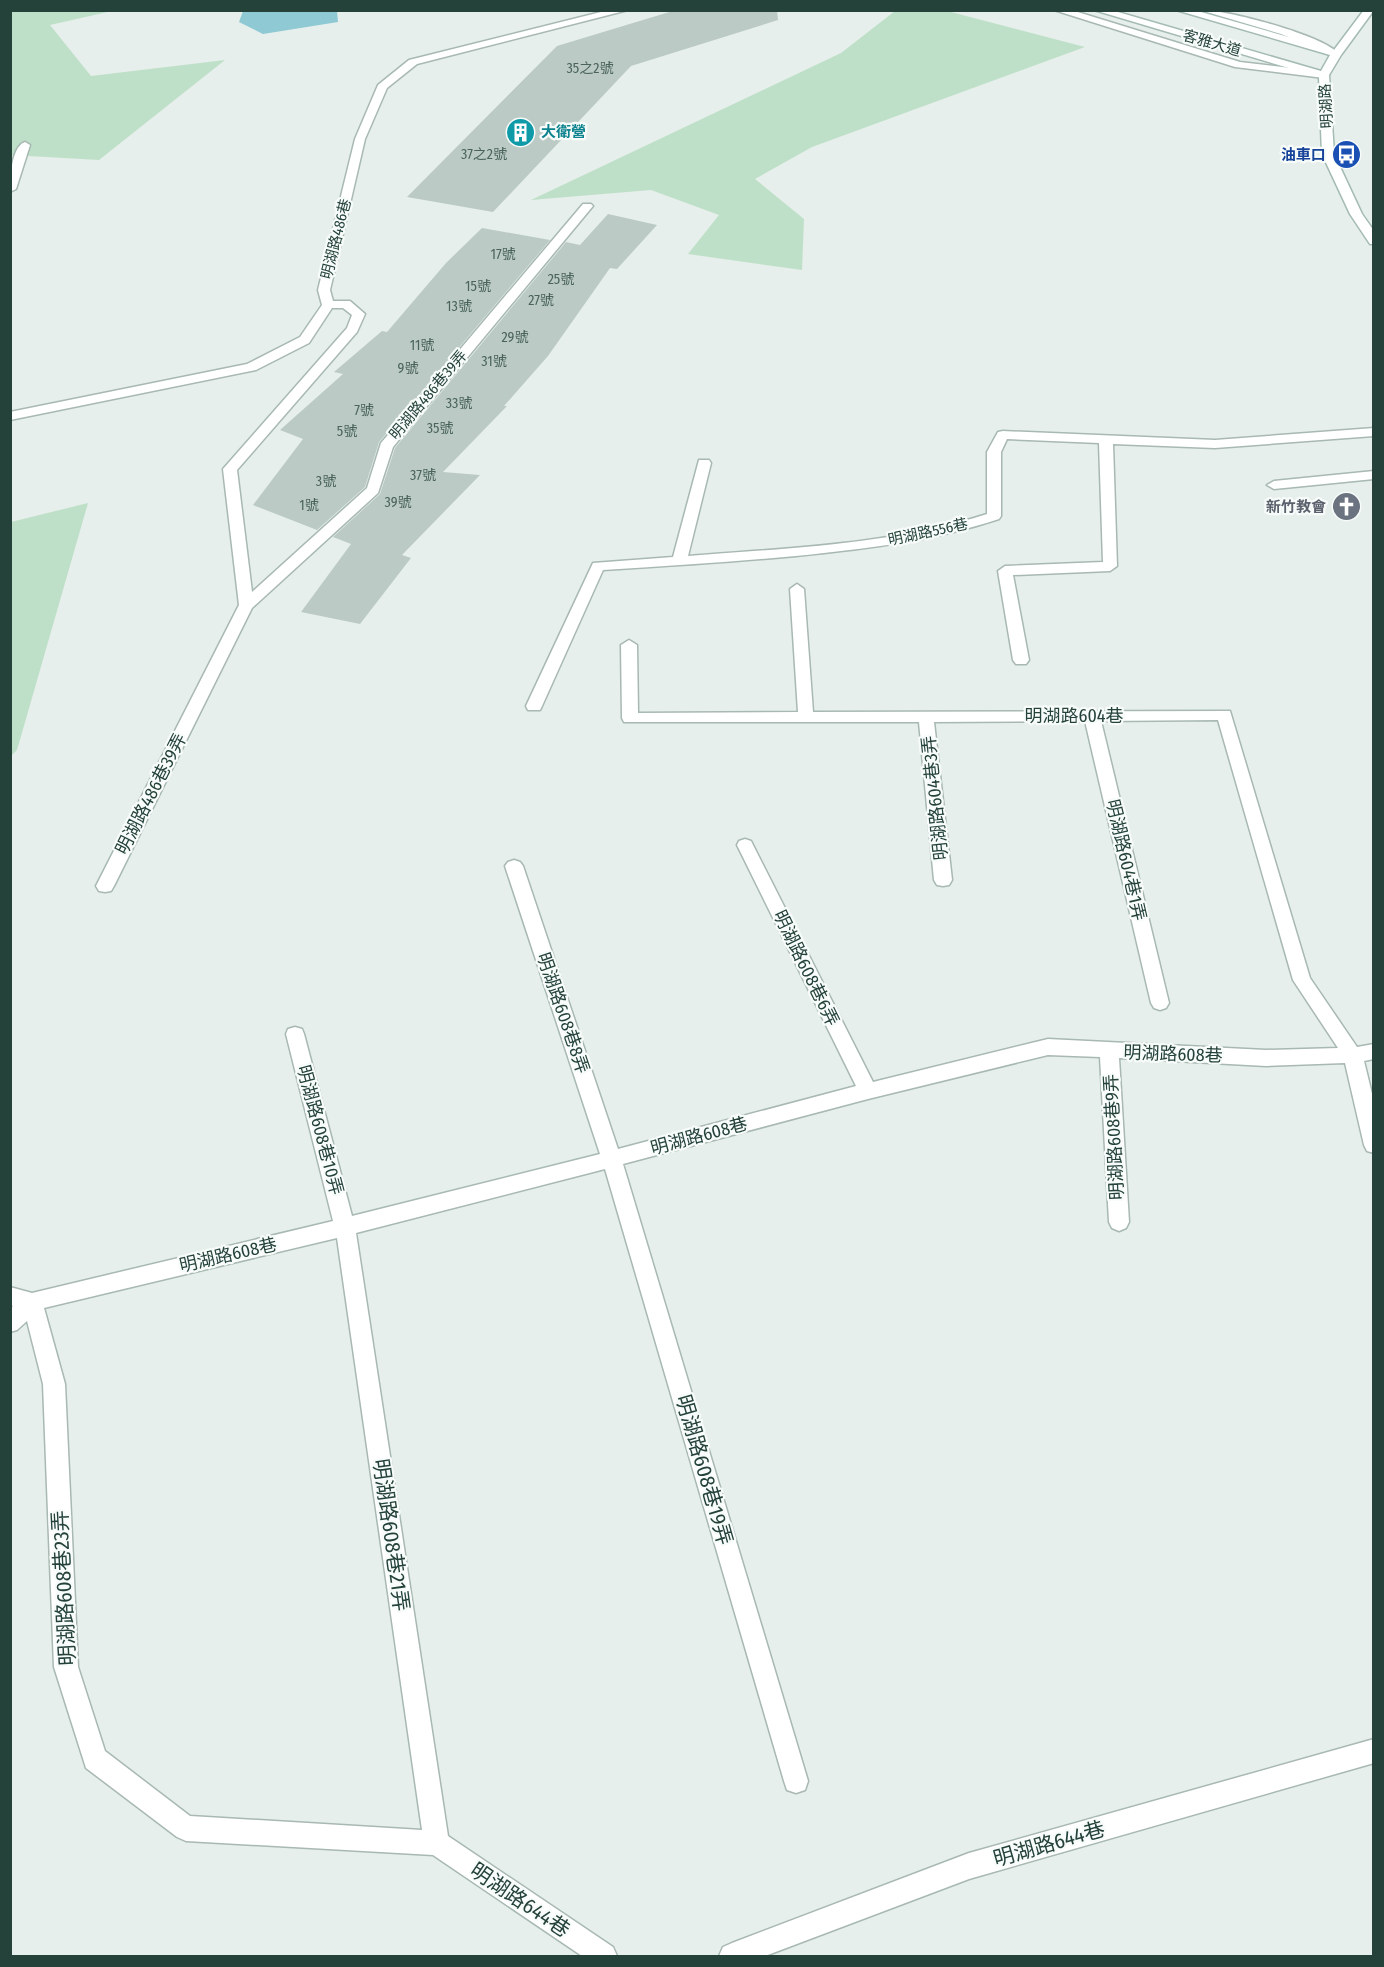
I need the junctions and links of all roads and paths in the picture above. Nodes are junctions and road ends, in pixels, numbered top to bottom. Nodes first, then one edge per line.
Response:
1 (623, 10) edge
2 (1059, 10) edge
3 (1099, 10) edge
4 (1181, 10) edge
5 (1205, 10) edge
6 (1369, 10) edge
7 (1336, 54) junction
8 (1324, 75) junction
9 (26, 145) dead end
10 (10, 189) edge
11 (587, 206) dead end
12 (1374, 241) edge
13 (328, 305) junction
14 (10, 416) edge
15 (1374, 432) edge
16 (1106, 440) junction
17 (704, 464) dead end
18 (1374, 475) edge
19 (1274, 485) dead end
20 (679, 562) junction
21 (796, 589) dead end
22 (246, 605) junction
23 (628, 645) dead end
24 (1021, 660) dead end
25 (534, 706) dead end
26 (1092, 716) junction
27 (806, 717) junction
28 (926, 717) junction
29 (745, 845) dead end
30 (514, 866) dead end
31 (943, 880) dead end
32 (105, 886) dead end
33 (1160, 1003) dead end
34 (295, 1034) dead end
35 (1374, 1051) edge
36 (1109, 1052) junction
37 (1353, 1055) junction
38 (868, 1091) junction
39 (1374, 1145) edge
40 (612, 1159) junction
41 (1119, 1222) dead end
42 (345, 1227) junction
43 (21, 1299) edge
44 (10, 1323) edge
45 (1374, 1751) edge
46 (796, 1781) dead end
47 (437, 1843) junction
48 (604, 1956) edge
49 (732, 1956) edge

1 - 13 main road, 明湖路486巷
2 - 8 main road
3 - 8 main road, 客雅大道
4 - 7 main road, 客雅大道
5 - 7 main road
6 - 7 main road, 明湖路
7 - 8 main road, 明湖路
8 - 12 main road, 明湖路
9 - 10 main road
11 - 22 main road, 明湖路486巷39弄
13 - 14 main road, 明湖路486巷
13 - 22 main road
15 - 16 main road, 明湖路556巷
16 - 20 main road, 明湖路556巷
16 - 24 main road
17 - 20 main road
18 - 19 main road
20 - 25 main road, 明湖路556巷
21 - 27 main road
22 - 32 main road, 明湖路486巷39弄
23 - 27 main road, 明湖路604巷
26 - 28 main road, 明湖路604巷
26 - 33 main road, 明湖路604巷1弄
26 - 37 main road, 明湖路604巷
27 - 28 main road, 明湖路604巷
28 - 31 main road, 明湖路604巷3弄
29 - 38 main road, 明湖路608巷6弄
30 - 40 main road, 明湖路608巷8弄
34 - 42 main road, 明湖路608巷10弄
35 - 37 main road, 明湖路608巷
36 - 37 main road, 明湖路608巷
36 - 38 main road, 明湖路608巷
36 - 41 main road, 明湖路608巷9弄
37 - 39 main road
38 - 40 main road, 明湖路608巷
40 - 42 main road, 明湖路608巷
40 - 46 main road, 明湖路608巷19弄
42 - 43 main road, 明湖路608巷
42 - 47 main road, 明湖路608巷21弄
43 - 44 main road
43 - 47 main road, 明湖路608巷23弄
45 - 49 main road, 明湖路644巷
47 - 48 main road, 明湖路644巷

